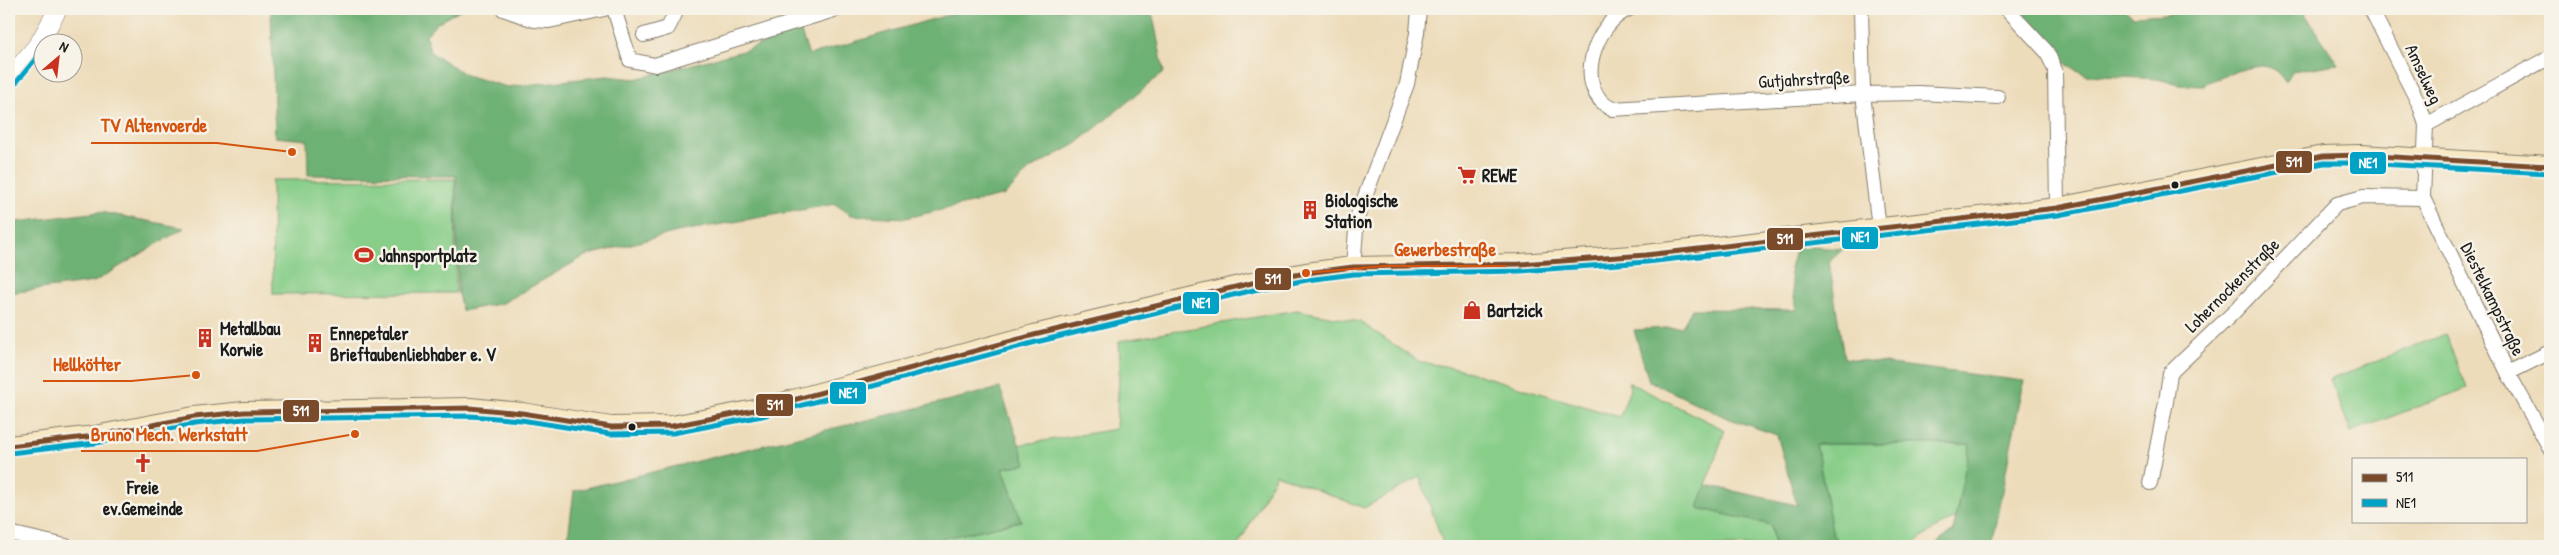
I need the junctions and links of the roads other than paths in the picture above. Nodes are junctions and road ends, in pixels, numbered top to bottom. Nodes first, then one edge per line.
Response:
1 (58, 9) edge
2 (503, 9) edge
3 (604, 9) edge
4 (614, 9) edge
5 (674, 9) edge
6 (837, 9) edge
7 (1419, 9) edge
8 (1629, 9) edge
9 (1862, 9) edge
10 (2007, 9) edge
11 (2371, 9) edge
12 (644, 35) dead end
13 (2550, 57) edge
14 (11, 72) edge
15 (1863, 94) junction
16 (1998, 97) dead end
17 (2426, 125) junction
18 (2423, 159) junction
19 (2550, 166) edge
20 (2423, 198) junction
21 (2057, 208) junction
22 (1879, 228) junction
23 (1353, 267) junction
24 (2550, 352) edge
25 (2508, 373) junction
26 (9, 446) edge
27 (2550, 448) edge
28 (2150, 483) dead end
29 (9, 532) edge
30 (66, 546) edge

1 - 14 street
2 - 3 street
4 - 6 street
5 - 12 street
7 - 23 street
8 - 15 street, Gutjahrstraße
9 - 15 street
10 - 21 street
11 - 17 street, Amselweg
13 - 17 street
15 - 16 street, Gutjahrstraße
15 - 22 street
17 - 18 street, Amselweg
18 - 19 main road
18 - 20 street, Diestelkampstraße
18 - 21 main road
20 - 25 street, Diestelkampstraße
20 - 28 street, Lohernockenstraße
21 - 22 main road
22 - 23 main road
23 - 26 main road
24 - 25 street
25 - 27 street, Diestelkampstraße
29 - 30 street

